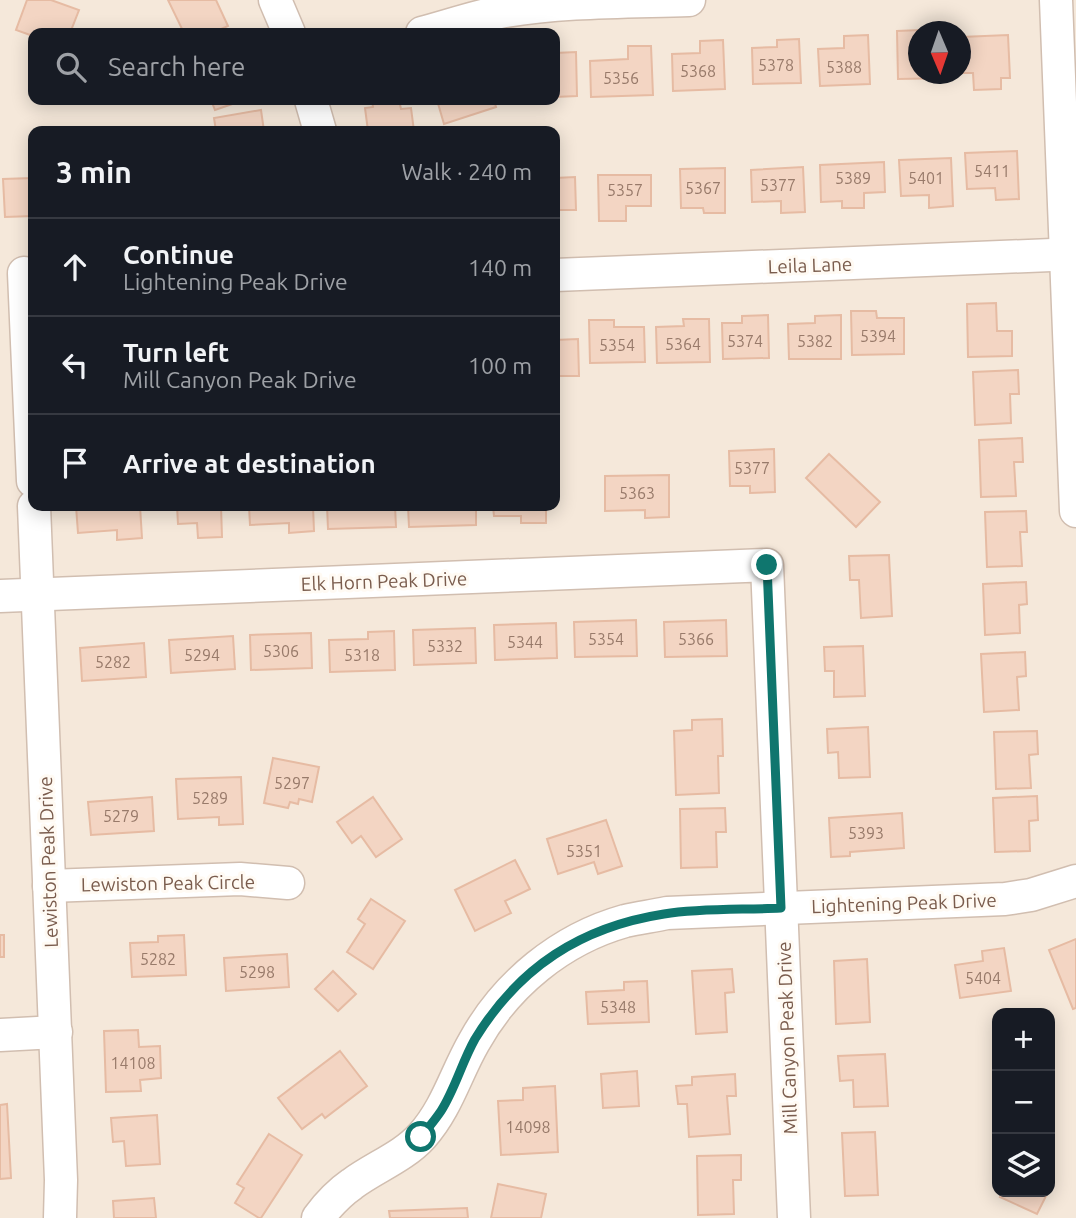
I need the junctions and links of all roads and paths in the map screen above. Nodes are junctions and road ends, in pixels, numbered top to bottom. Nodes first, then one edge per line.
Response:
1 (275, 0) edge
2 (689, 0) edge
3 (1056, 0) edge
4 (657, 1) edge
5 (287, 28) edge
6 (440, 28) edge
7 (312, 105) edge
8 (319, 126) edge
9 (1071, 255) edge
10 (19, 273) edge
11 (560, 275) edge
12 (28, 407) edge
13 (34, 511) edge
14 (1076, 511) edge
15 (767, 565) joint
16 (37, 594) junction
17 (0, 596) edge
18 (1076, 881) edge
19 (288, 883) dead end
20 (49, 886) junction
21 (781, 908) junction
22 (56, 1032) junction
23 (0, 1035) edge
24 (60, 1218) edge
25 (318, 1218) edge
26 (794, 1218) edge

1 - 5 street
2 - 4 street
3 - 9 street
4 - 6 street
7 - 8 street
9 - 11 street, Leila Lane
9 - 14 street
10 - 12 street
13 - 16 street, Lewiston Peak Drive
15 - 16 street, Elk Horn Peak Drive
15 - 21 street, Mill Canyon Peak Drive
16 - 17 street, Elk Horn Peak Drive
16 - 20 street, Lewiston Peak Drive
18 - 21 street, Lightening Peak Drive
19 - 20 street, Lewiston Peak Circle
20 - 22 street, Lewiston Peak Drive
21 - 25 street, Lightening Peak Drive
21 - 26 street, Mill Canyon Peak Drive
22 - 23 street
22 - 24 street, Lewiston Peak Drive

